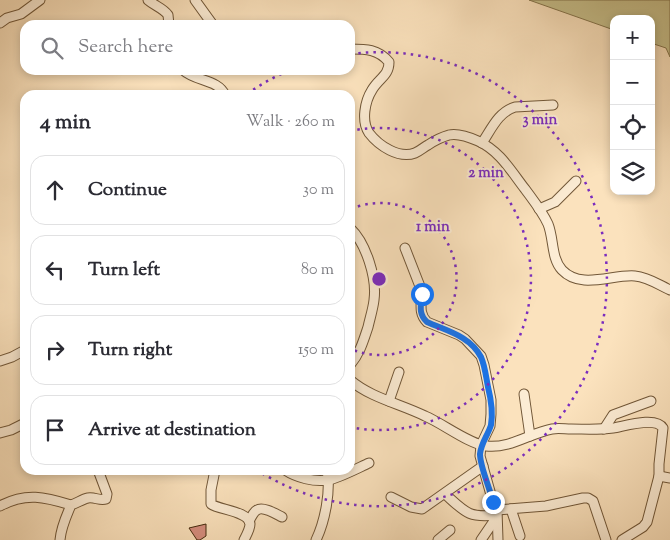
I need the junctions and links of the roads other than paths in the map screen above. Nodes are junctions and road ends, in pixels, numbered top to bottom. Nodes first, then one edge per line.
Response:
1 (40, 0) edge
2 (148, 0) edge
3 (195, 0) edge
4 (169, 20) edge
5 (209, 20) edge
6 (0, 23) edge
7 (355, 50) edge
8 (190, 75) edge
9 (222, 90) edge
10 (553, 105) dead end
11 (482, 143) junction
12 (576, 180) dead end
13 (539, 209) junction
14 (355, 233) edge
15 (405, 248) dead end
16 (670, 290) edge
17 (20, 353) edge
18 (355, 359) edge
19 (0, 361) edge
20 (399, 372) dead end
21 (355, 384) edge
22 (524, 394) dead end
23 (389, 401) junction
24 (651, 401) dead end
25 (20, 425) edge
26 (667, 427) edge
27 (604, 429) junction
28 (0, 433) edge
29 (530, 436) junction
30 (481, 445) junction
31 (369, 463) dead end
32 (483, 466) junction
33 (355, 469) edge
34 (99, 475) edge
35 (214, 475) edge
36 (294, 475) edge
37 (328, 475) edge
38 (341, 475) edge
39 (660, 476) junction
40 (670, 478) edge
41 (329, 480) junction
42 (444, 494) junction
43 (391, 498) dead end
44 (71, 505) junction
45 (0, 506) edge
46 (511, 509) junction
47 (496, 514) junction
48 (282, 517) dead end
49 (249, 521) junction
50 (450, 530) dead end
51 (520, 536) dead end
52 (60, 540) edge
53 (244, 540) edge
54 (316, 540) edge
55 (438, 540) edge
56 (481, 540) edge
57 (498, 540) edge
58 (606, 540) edge
59 (622, 540) edge

1 - 6 street
2 - 4 street
3 - 5 street
7 - 11 street
8 - 9 street
10 - 11 street
11 - 13 street
12 - 13 street
13 - 16 street
14 - 18 street
15 - 30 street
17 - 19 street
20 - 23 street
21 - 23 street
22 - 29 street
23 - 30 street
24 - 27 street
25 - 28 street
26 - 27 street
26 - 39 street
27 - 29 street
29 - 30 street
30 - 32 street
31 - 33 street
32 - 42 street
32 - 47 street
34 - 44 street
35 - 49 street
36 - 41 street
37 - 41 street
38 - 41 street
39 - 40 street
39 - 59 street
41 - 54 street
42 - 43 street
42 - 47 street
44 - 45 street
44 - 52 street
46 - 47 street
46 - 51 street
46 - 58 street
47 - 56 street
47 - 57 street
48 - 49 street
49 - 53 street
50 - 55 street

